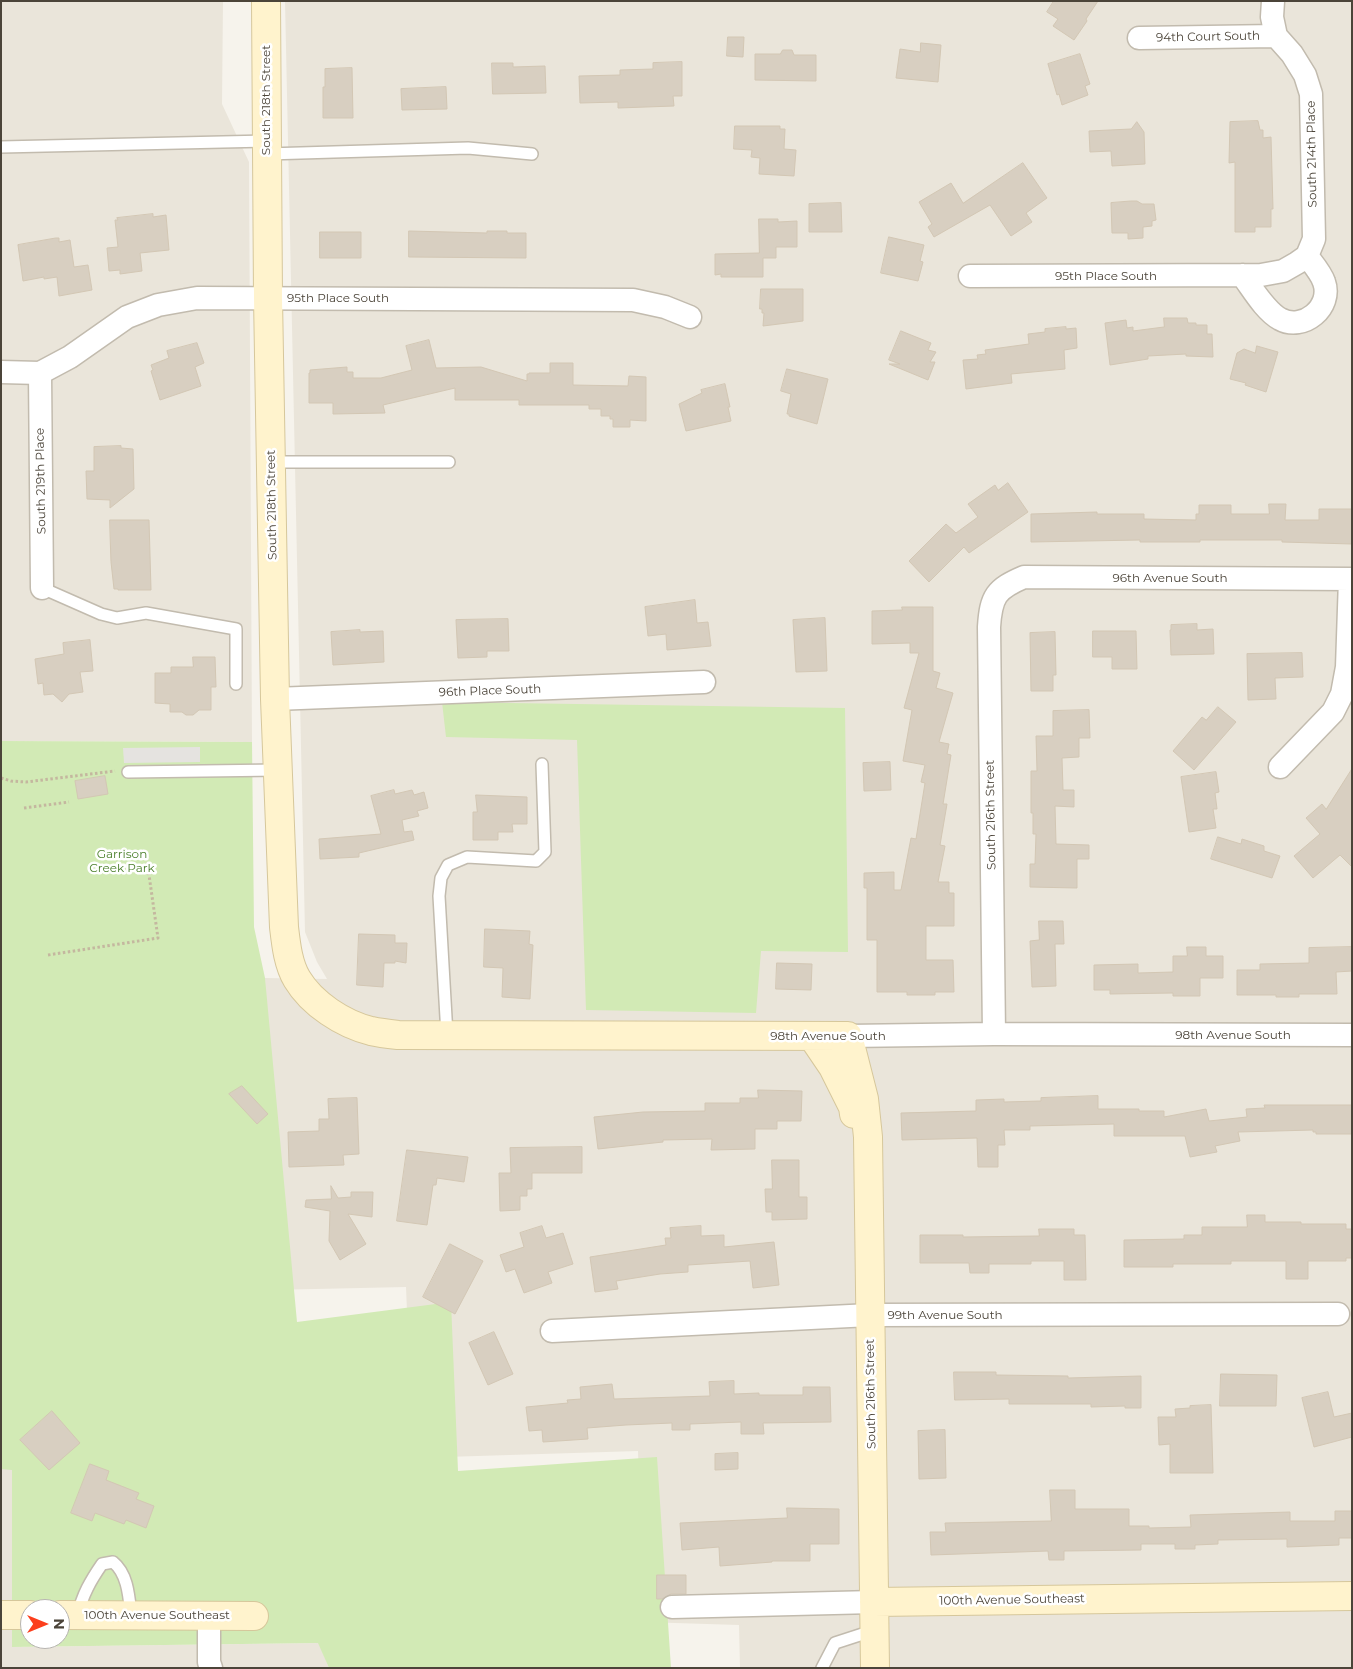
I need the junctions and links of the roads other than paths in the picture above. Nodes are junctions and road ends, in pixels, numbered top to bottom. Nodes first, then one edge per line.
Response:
1 (266, 1) edge
2 (1273, 1) edge
3 (1276, 36) junction
4 (1139, 38) dead end
5 (1, 147) edge
6 (266, 148) junction
7 (532, 154) dead end
8 (1307, 256) junction
9 (1252, 275) junction
10 (970, 276) dead end
11 (268, 298) junction
12 (690, 317) dead end
13 (1, 372) edge
14 (40, 373) junction
15 (271, 462) junction
16 (448, 462) dead end
17 (1351, 579) edge
18 (42, 588) joint
19 (995, 597) joint
20 (704, 682) dead end
21 (236, 684) dead end
22 (275, 699) junction
23 (542, 764) dead end
24 (1280, 767) dead end
25 (278, 770) junction
26 (128, 772) road end
27 (314, 1000) joint
28 (994, 1034) junction
29 (447, 1035) junction
30 (1352, 1035) edge
31 (812, 1036) junction
32 (848, 1036) junction
33 (868, 1186) junction
34 (1338, 1314) dead end
35 (870, 1315) junction
36 (552, 1331) dead end
37 (1352, 1596) edge
38 (874, 1602) junction
39 (672, 1607) dead end
40 (70, 1614) edge
41 (1, 1615) edge
42 (20, 1615) edge
43 (70, 1615) edge
44 (132, 1615) junction
45 (209, 1616) junction
46 (254, 1616) dead end
47 (875, 1630) junction
48 (211, 1668) edge
49 (822, 1668) edge
50 (875, 1668) edge

1 - 6 street, South 218th Street
2 - 3 street
3 - 4 street, 94th Court South
3 - 8 street, South 214th Place
5 - 6 lane
6 - 7 lane
6 - 11 street, South 218th Street
8 - 9 street
8 - 9 street
9 - 10 street, 95th Place South
11 - 12 street, 95th Place South
11 - 14 street, 95th Place South
11 - 15 street, South 218th Street
13 - 14 street, 95th Place South
14 - 18 street, South 219th Place
15 - 16 lane
15 - 22 street, South 218th Street
17 - 19 street, 96th Avenue South
17 - 24 street
18 - 21 lane
19 - 28 street, South 216th Street
20 - 22 street, 96th Place South
22 - 25 street, South 218th Street
23 - 29 lane
25 - 26 lane
25 - 27 street, South 218th Street
27 - 29 street, 98th Avenue South
28 - 30 street, 98th Avenue South
28 - 32 street, 98th Avenue South
29 - 31 street, 98th Avenue South
31 - 32 street, 98th Avenue South
31 - 33 street, South 216th Street
32 - 33 street, South 216th Street
33 - 35 street, South 216th Street
34 - 35 street, 99th Avenue South
35 - 36 street, 99th Avenue South
35 - 38 street, South 216th Street
37 - 38 street, 100th Avenue Southeast
38 - 39 street, 100th Avenue Southeast
38 - 47 street, South 216th Street
40 - 44 lane
41 - 42 street
43 - 44 street, 100th Avenue Southeast
44 - 45 street, 100th Avenue Southeast
45 - 46 street, 100th Avenue Southeast
45 - 48 street
47 - 49 lane
47 - 50 street, South 216th Street

